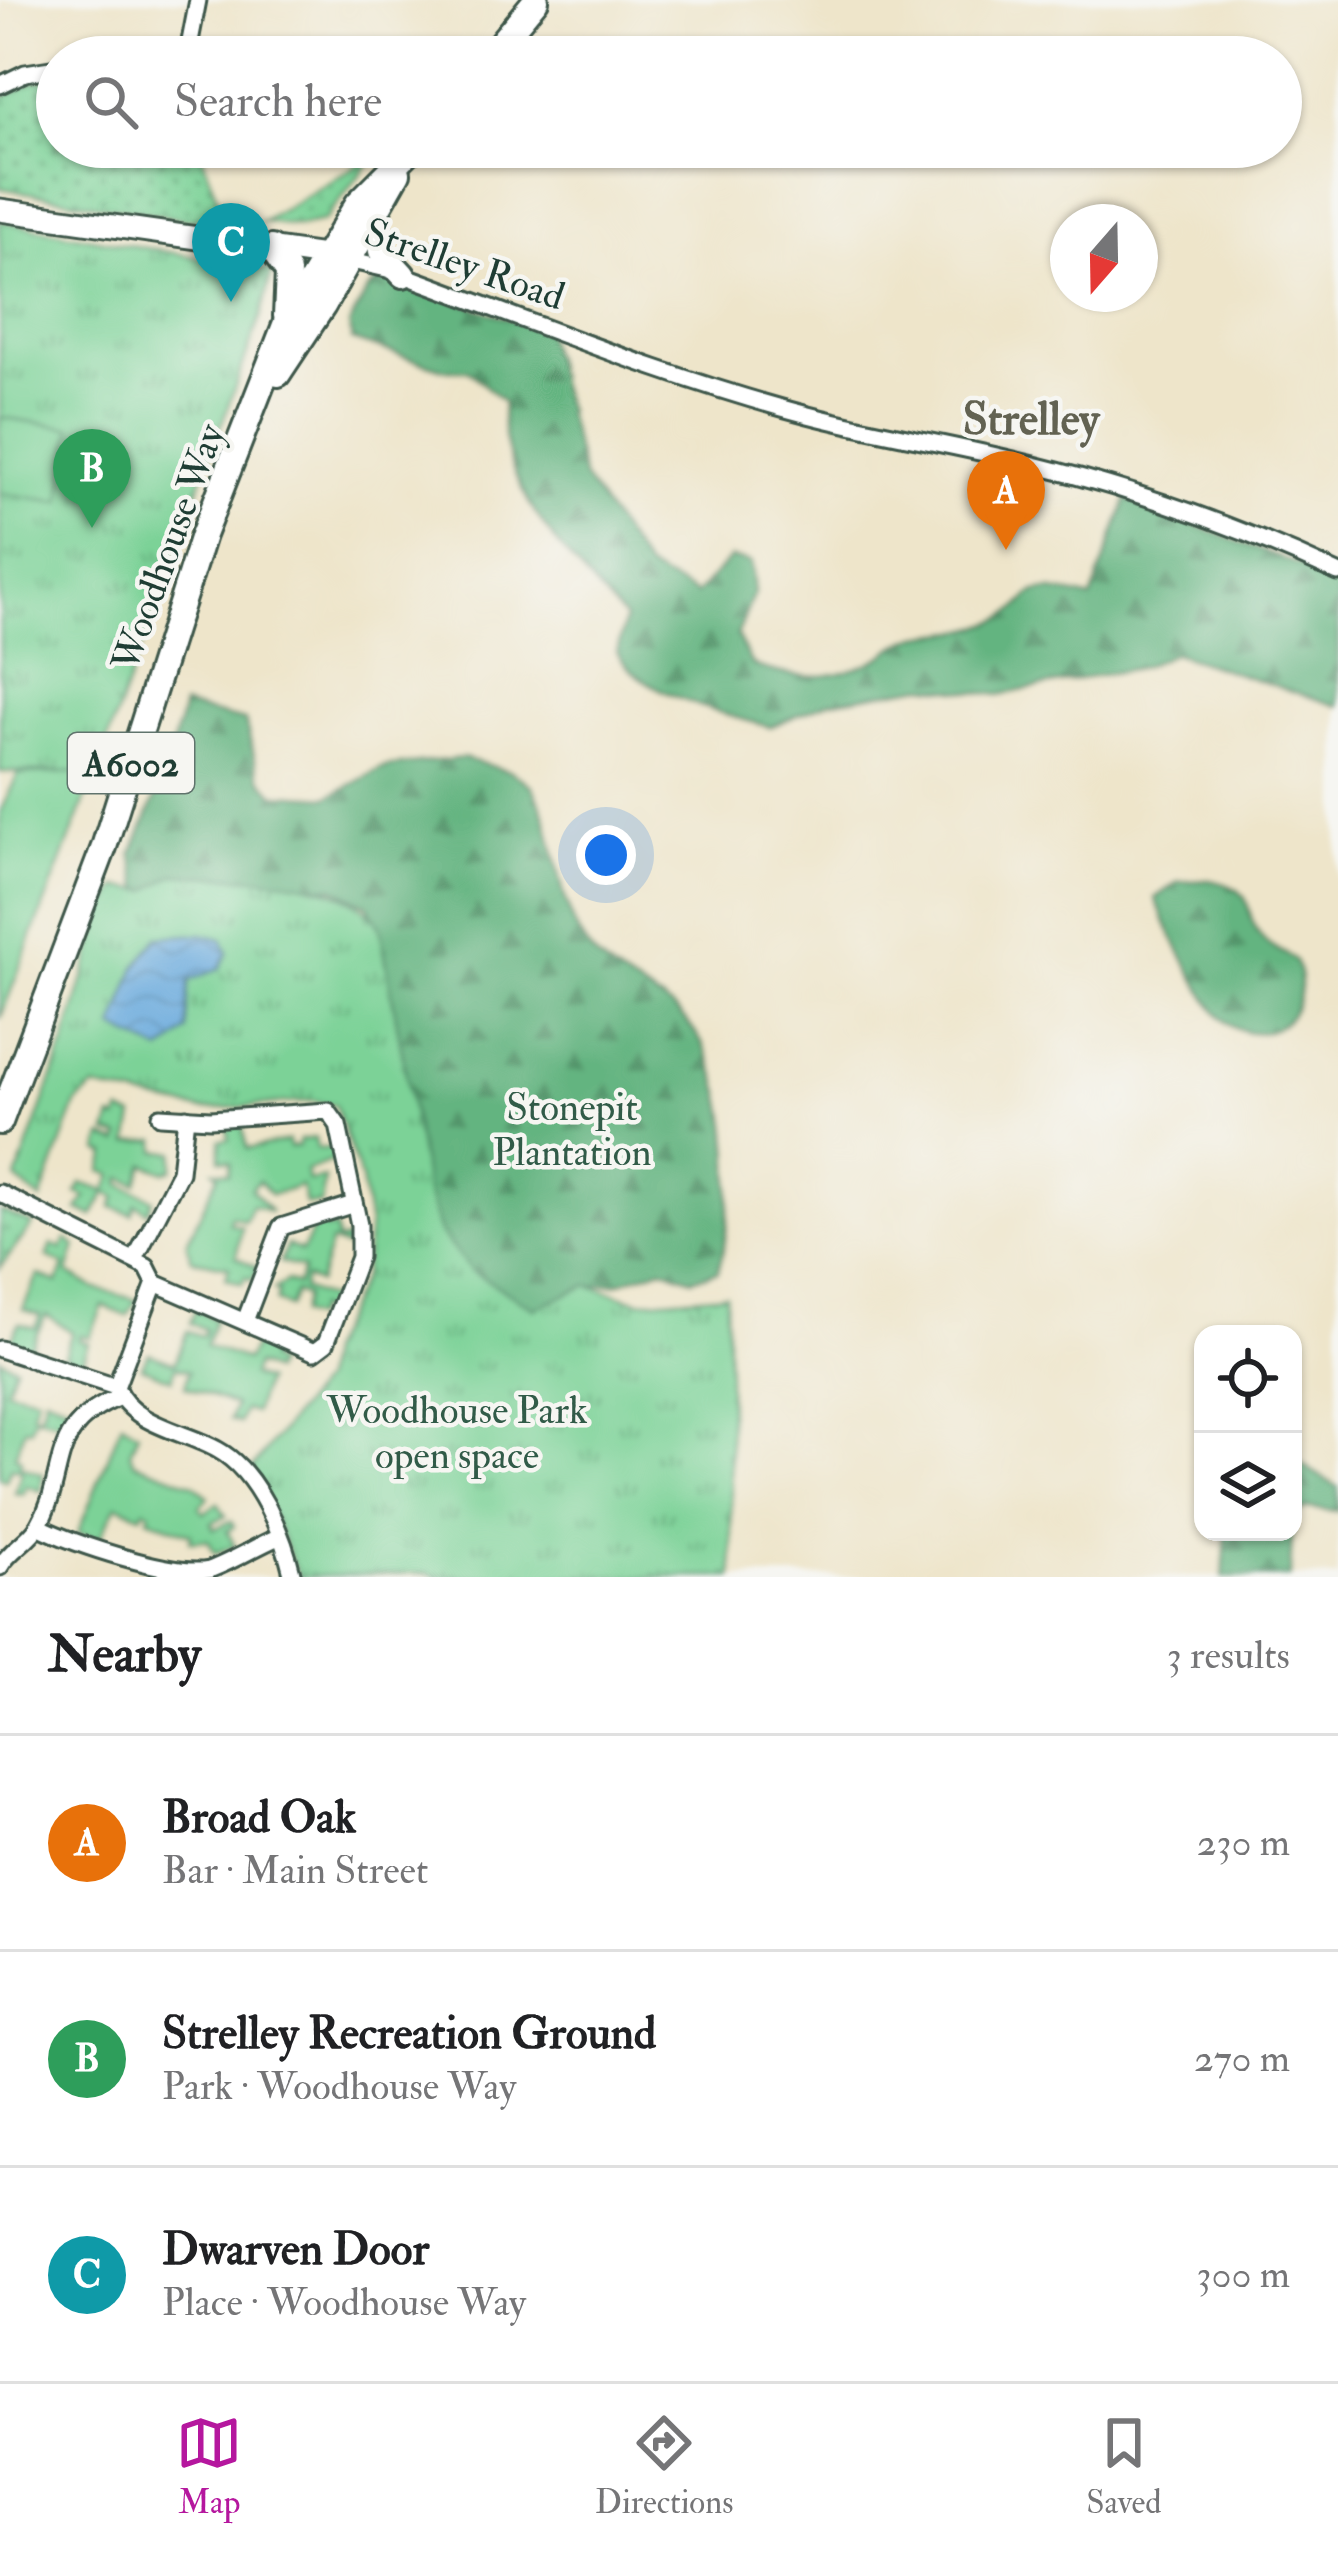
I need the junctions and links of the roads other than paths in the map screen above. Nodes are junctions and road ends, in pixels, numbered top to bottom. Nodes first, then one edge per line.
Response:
1 (198, 0) edge
2 (536, 0) edge
3 (191, 36) edge
4 (506, 36) edge
5 (36, 71) edge
6 (0, 85) edge
7 (394, 168) edge
8 (402, 168) edge
9 (0, 210) edge
10 (376, 215) junction
11 (272, 248) junction
12 (336, 258) junction
13 (403, 275) junction
14 (285, 325) junction
15 (258, 403) junction
16 (1338, 573) edge
17 (160, 1116) dead end
18 (186, 1118) junction
19 (0, 1122) edge
20 (0, 1193) edge
21 (354, 1204) junction
22 (136, 1257) junction
23 (155, 1283) junction
24 (245, 1321) junction
25 (0, 1348) edge
26 (118, 1392) junction
27 (38, 1526) junction
28 (278, 1537) junction
29 (132, 1560) junction
30 (0, 1568) edge
31 (126, 1577) edge
32 (293, 1577) edge

1 - 3 street
2 - 4 main road
5 - 6 street
7 - 12 main road, A6002
8 - 10 main road, A6002
9 - 11 main road, Strelley Road
10 - 12 main road, A6002
10 - 13 main road
11 - 12 main road, Strelley Road
11 - 14 main road, A6002
12 - 13 street, Strelley Road
12 - 14 main road, Woodhouse Way / A6002
12 - 15 main road, Woodhouse Way / A6002
13 - 16 street, Strelley Road
14 - 15 main road, Woodhouse Way / A6002
15 - 19 main road, Woodhouse Way / A6002
17 - 18 street
18 - 21 street
18 - 22 street
20 - 22 street
21 - 24 street
21 - 24 street
22 - 23 street
23 - 24 street
23 - 26 street
25 - 26 street
26 - 27 street
26 - 28 street
27 - 29 street
27 - 30 street
28 - 29 street
28 - 32 street
29 - 31 street

